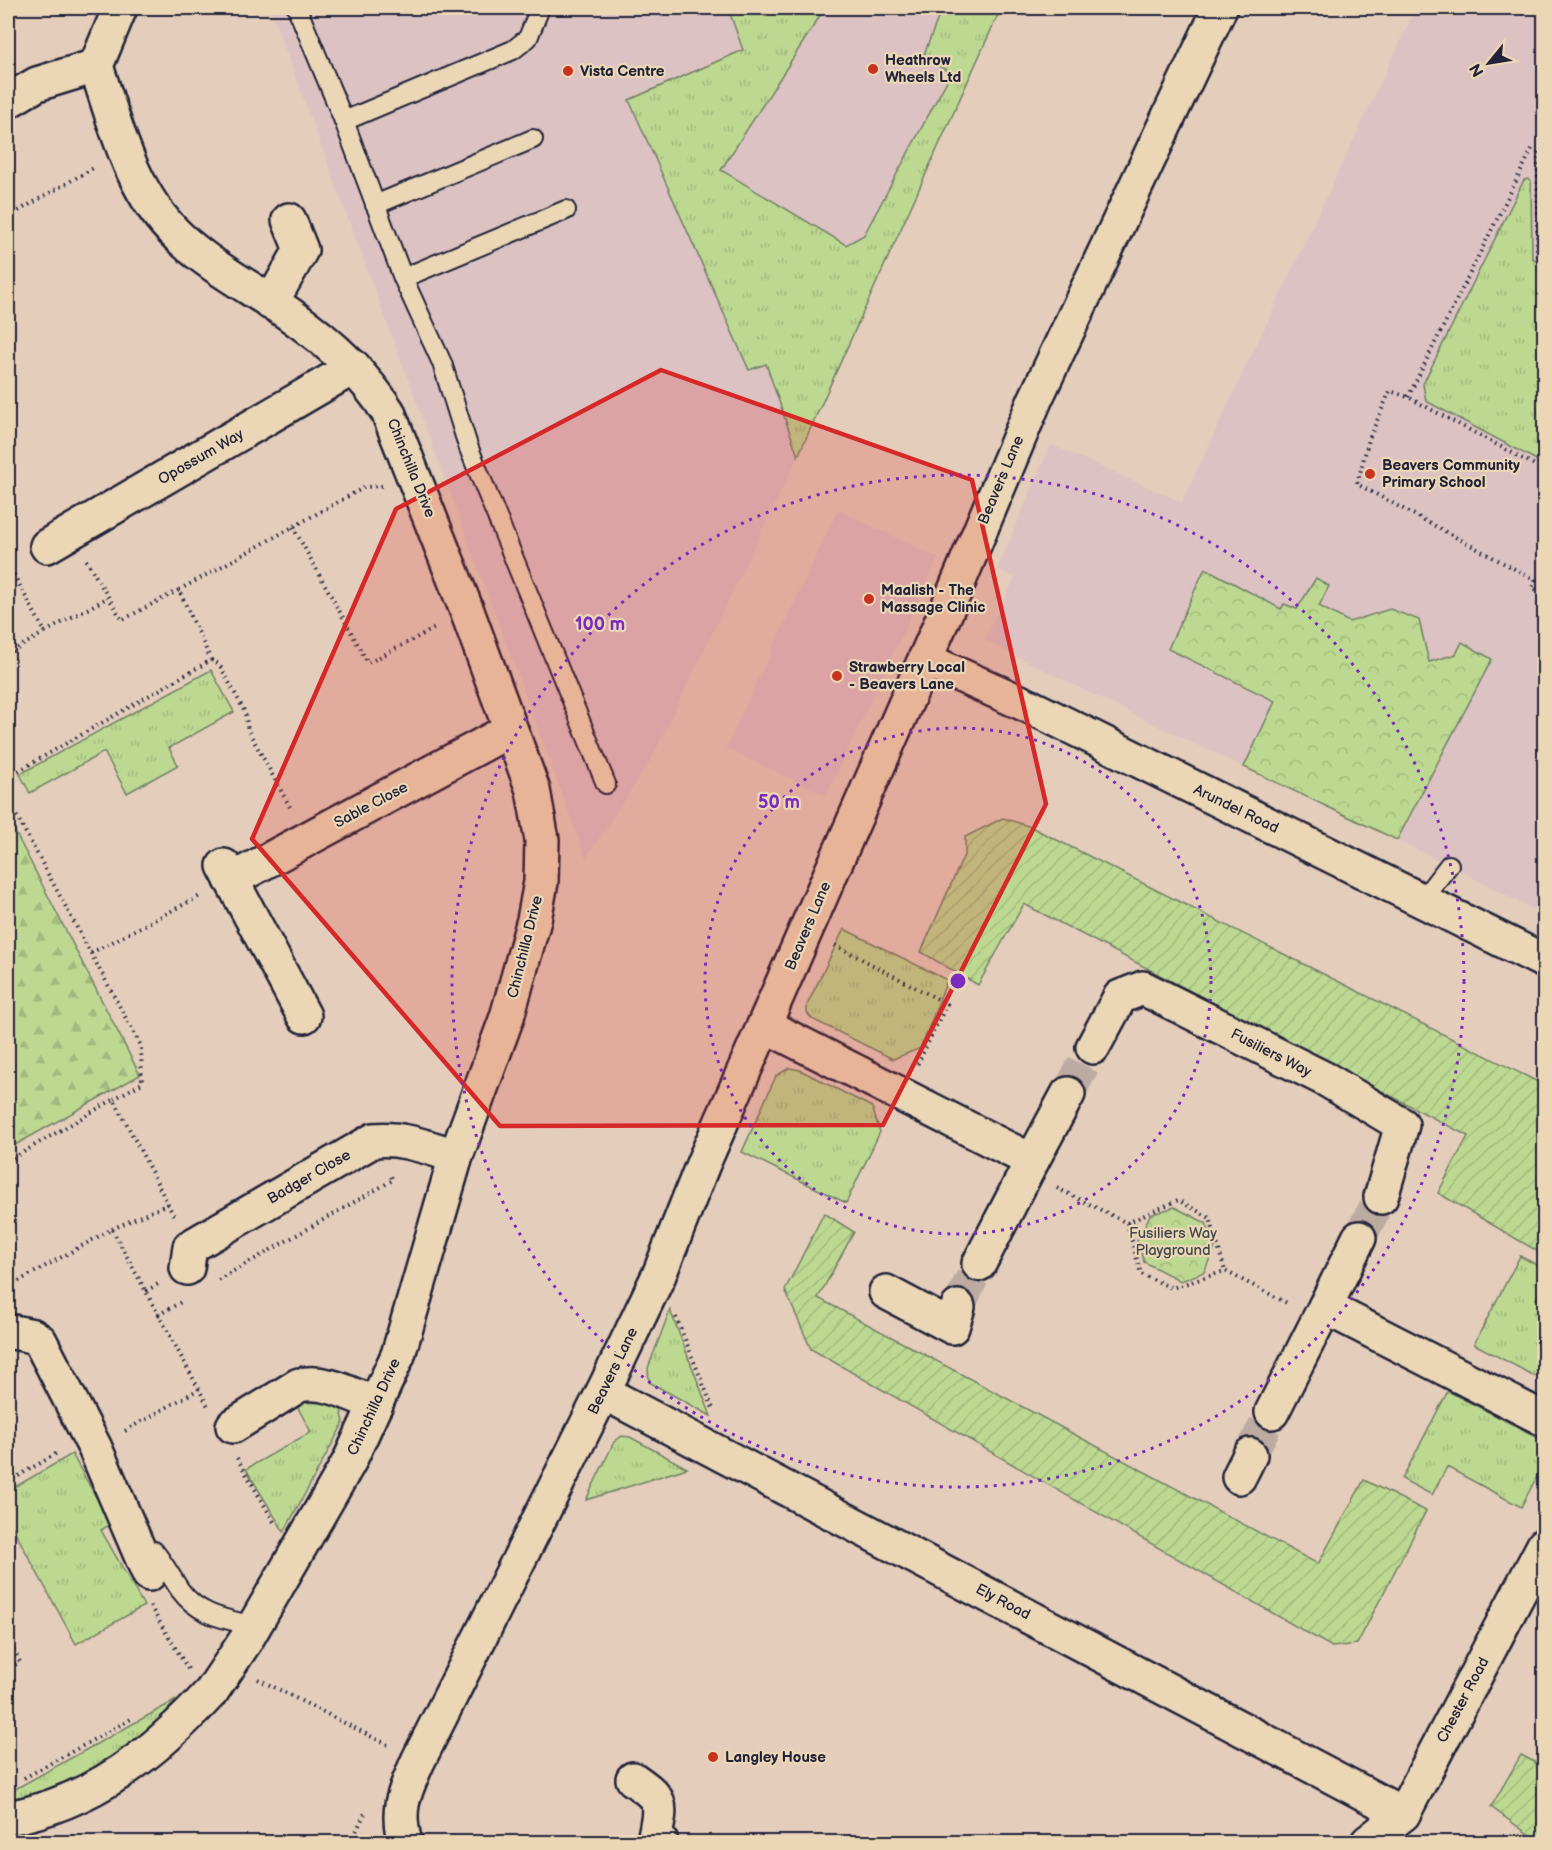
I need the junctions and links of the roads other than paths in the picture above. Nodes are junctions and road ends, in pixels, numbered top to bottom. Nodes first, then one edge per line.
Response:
1 (120, 8) edge
2 (297, 8) edge
3 (540, 8) edge
4 (1220, 8) edge
5 (96, 66) junction
6 (8, 101) edge
7 (344, 121) junction
8 (533, 139) dead end
9 (375, 205) junction
10 (566, 210) dead end
11 (289, 220) dead end
12 (403, 278) junction
13 (271, 303) junction
14 (354, 367) junction
15 (59, 539) road end
16 (926, 660) junction
17 (510, 730) junction
18 (606, 784) dead end
19 (1449, 865) dead end
20 (1421, 901) junction
21 (1545, 961) edge
22 (304, 1016) dead end
23 (766, 1026) junction
24 (1093, 1047) tunnel mouth
25 (1068, 1094) tunnel mouth
26 (456, 1156) junction
27 (1029, 1167) junction
28 (1382, 1197) tunnel mouth
29 (1359, 1238) tunnel mouth
30 (979, 1264) tunnel mouth
31 (194, 1274) road end
32 (886, 1292) dead end
33 (958, 1307) tunnel mouth
34 (1321, 1313) junction
35 (8, 1330) edge
36 (603, 1392) junction
37 (376, 1404) junction
38 (1272, 1412) tunnel mouth
39 (1545, 1419) edge
40 (228, 1429) road end
41 (1545, 1545) edge
42 (144, 1562) joint
43 (250, 1633) junction
44 (633, 1779) dead end
45 (1403, 1814) junction
46 (8, 1818) edge
47 (405, 1842) edge
48 (661, 1842) edge
49 (1368, 1842) edge

1 - 5 street
2 - 7 lane
3 - 7 lane
4 - 16 street, Beavers Lane
5 - 6 street
5 - 13 street, Chinchilla Drive
7 - 9 lane
8 - 9 lane
9 - 12 lane
10 - 12 lane
11 - 13 street
12 - 18 lane
13 - 14 street, Chinchilla Drive
14 - 15 street, Opossum Way
14 - 17 street, Chinchilla Drive
16 - 20 street, Arundel Road
16 - 23 street, Beavers Lane
17 - 22 street, Sable Close
17 - 26 street, Chinchilla Drive
19 - 20 lane
20 - 21 street, Arundel Road
23 - 27 street
23 - 36 street, Beavers Lane
24 - 28 street, Fusiliers Way
25 - 27 street
26 - 31 street, Badger Close
26 - 37 street, Chinchilla Drive
27 - 30 street
29 - 34 street
32 - 33 street
34 - 38 street
34 - 39 street
35 - 42 street
36 - 45 street, Ely Road
36 - 47 street, Beavers Lane
37 - 40 street
37 - 43 street, Chinchilla Drive
41 - 45 street, Chester Road
42 - 43 lane
43 - 46 street, Chinchilla Drive, bridge
44 - 48 street
45 - 49 street, Chester Road

